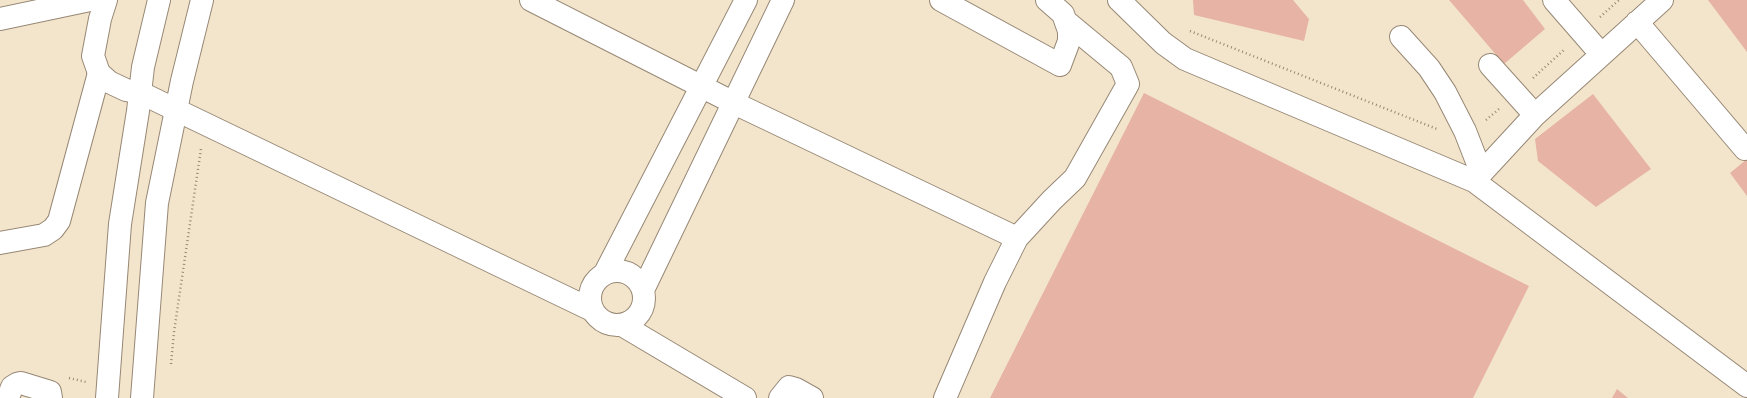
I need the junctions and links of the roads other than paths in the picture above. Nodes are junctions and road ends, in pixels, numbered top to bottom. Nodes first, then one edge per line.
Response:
1 (90, 0) edge
2 (106, 0) edge
3 (159, 0) edge
4 (202, 0) edge
5 (531, 0) edge
6 (746, 0) edge
7 (783, 0) edge
8 (1047, 0) edge
9 (1554, 0) edge
10 (1662, 0) edge
11 (952, 2) edge
12 (1124, 2) edge
13 (0, 19) edge
14 (1637, 22) junction
15 (1068, 23) junction
16 (1401, 37) dead end
17 (1601, 54) junction
18 (1490, 65) dead end
19 (99, 74) junction
20 (702, 86) junction
21 (141, 93) junction
22 (734, 103) junction
23 (177, 110) junction
24 (1535, 115) junction
25 (1745, 149) dead end
26 (1478, 176) junction
27 (1017, 238) junction
28 (0, 243) edge
29 (606, 273) junction
30 (643, 290) junction
31 (592, 310) junction
32 (622, 325) junction
33 (1745, 381) edge
34 (9, 394) edge
35 (51, 398) edge
36 (107, 398) edge
37 (142, 398) edge
38 (745, 398) edge
39 (780, 398) edge
40 (812, 398) edge
41 (945, 398) edge

1 - 13 street
2 - 19 street
3 - 21 street
4 - 23 street
5 - 20 street
6 - 20 street
7 - 22 street
8 - 15 street
9 - 17 street
10 - 14 street
11 - 15 street
12 - 26 street
14 - 17 street
14 - 25 street
15 - 27 street
16 - 26 street
17 - 24 street
18 - 24 street
19 - 21 street
19 - 28 street
20 - 22 street
20 - 29 street
21 - 23 street
21 - 36 street
22 - 27 street
22 - 30 street
23 - 31 street
23 - 37 street
24 - 26 street
26 - 33 street
27 - 41 street
29 - 30 street
29 - 31 street
30 - 32 street
31 - 32 street
32 - 38 street
34 - 35 street
39 - 40 street

